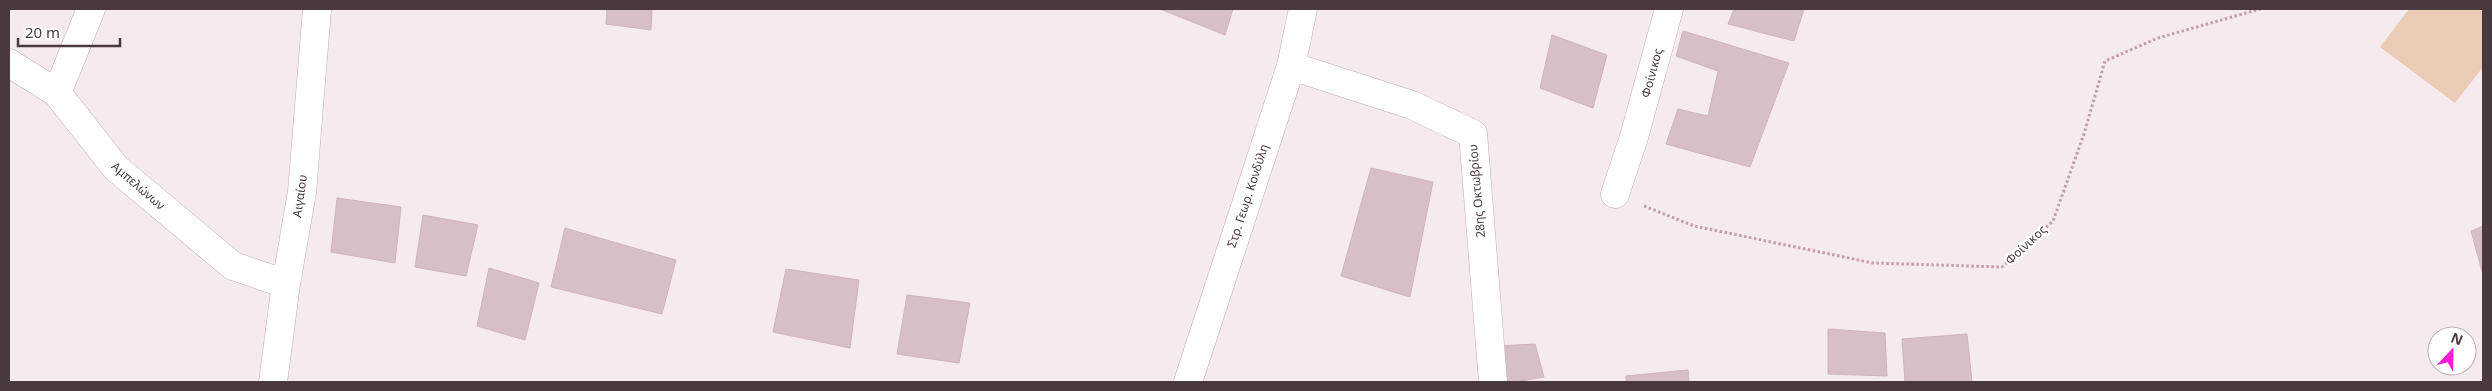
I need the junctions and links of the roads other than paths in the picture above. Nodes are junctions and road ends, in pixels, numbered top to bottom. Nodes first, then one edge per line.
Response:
1 (91, 9) edge
2 (317, 9) edge
3 (1303, 9) edge
4 (1669, 9) edge
5 (9, 63) edge
6 (1291, 66) junction
7 (57, 93) junction
8 (1615, 194) road end
9 (286, 284) junction
10 (273, 382) edge
11 (1188, 382) edge
12 (1493, 382) edge

1 - 7 street
2 - 9 street, Αιγαίου
3 - 6 street, Στρ. Γεωρ. Κονδύλη
4 - 8 street, Φοίνικος
5 - 7 street, Αμπελώνων
6 - 11 street, Στρ. Γεωρ. Κονδύλη
6 - 12 street, 28ης Οκτωβρίου
7 - 9 street, Αμπελώνων
9 - 10 street, Αιγαίου

